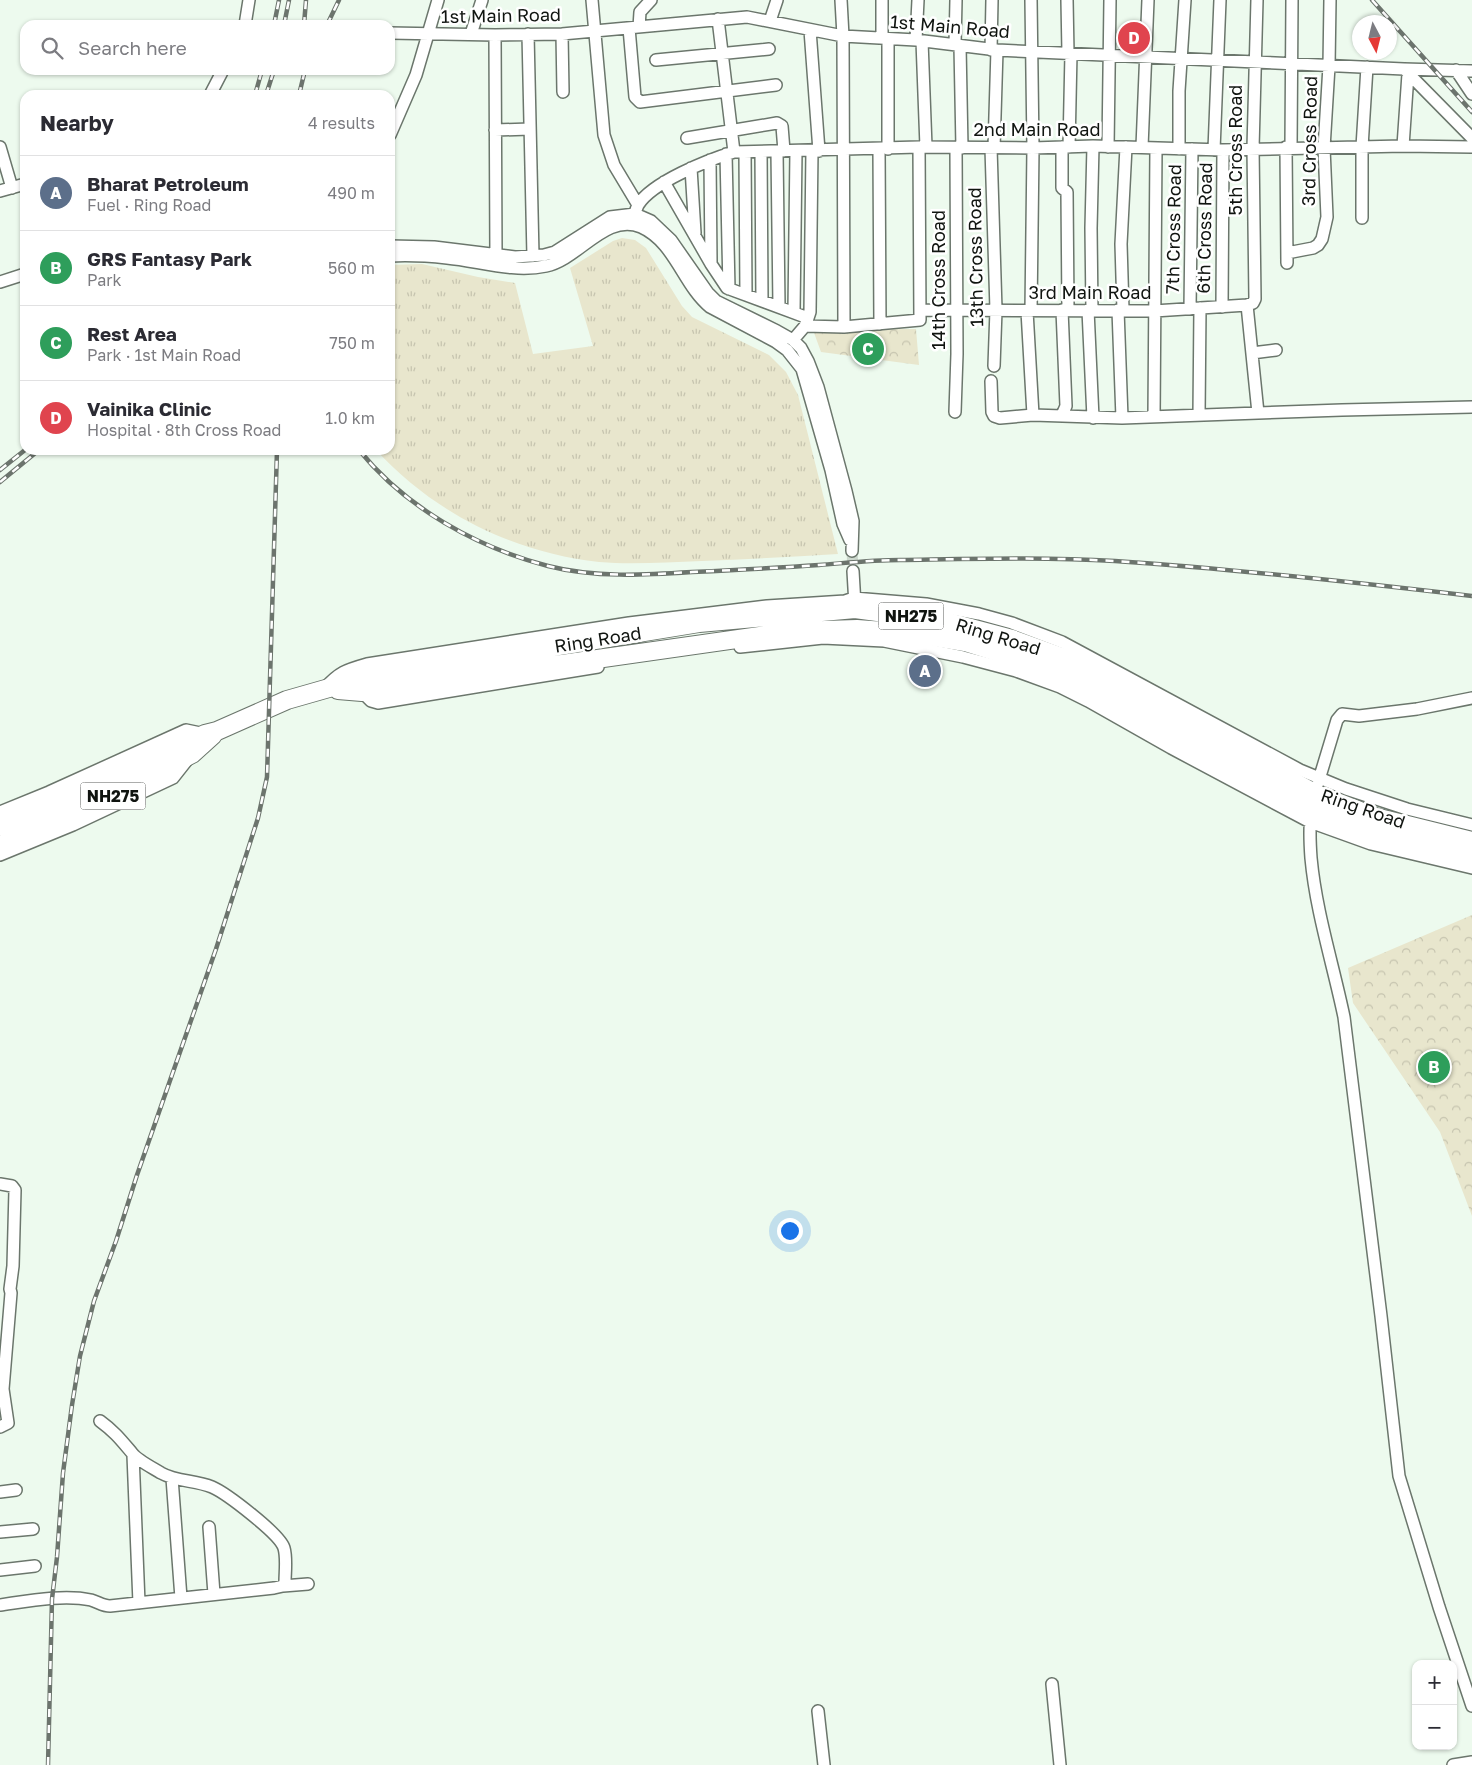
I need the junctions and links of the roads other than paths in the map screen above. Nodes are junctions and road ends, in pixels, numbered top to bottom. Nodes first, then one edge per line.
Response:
1 (249, 0) edge
2 (438, 0) edge
3 (482, 0) edge
4 (592, 0) edge
5 (651, 0) edge
6 (777, 0) edge
7 (841, 0) edge
8 (882, 0) edge
9 (918, 0) edge
10 (956, 0) edge
11 (992, 0) edge
12 (1030, 0) edge
13 (1067, 0) edge
14 (1110, 0) edge
15 (1148, 0) edge
16 (1185, 0) edge
17 (1220, 0) edge
18 (1257, 0) edge
19 (1292, 0) edge
20 (1330, 0) edge
21 (246, 20) edge
22 (718, 20) junction
23 (770, 21) junction
24 (634, 27) junction
25 (810, 30) junction
26 (596, 31) junction
27 (395, 33) edge
28 (426, 34) junction
29 (471, 34) junction
30 (528, 34) junction
31 (562, 34) junction
32 (495, 35) junction
33 (842, 36) junction
34 (885, 38) junction
35 (919, 40) junction
36 (957, 46) junction
37 (769, 48) dead end
38 (994, 50) junction
39 (1032, 51) junction
40 (1069, 53) junction
41 (722, 54) junction
42 (1110, 55) junction
43 (1145, 57) junction
44 (1182, 59) junction
45 (656, 60) dead end
46 (1217, 60) junction
47 (1254, 63) junction
48 (1292, 64) junction
49 (1329, 66) junction
50 (1367, 68) junction
51 (1456, 70) junction
52 (1472, 71) edge
53 (1406, 72) junction
54 (220, 75) edge
55 (776, 85) dead end
56 (213, 90) edge
57 (564, 92) dead end
58 (726, 92) junction
59 (1472, 94) edge
60 (395, 123) edge
61 (530, 129) junction
62 (495, 130) junction
63 (731, 131) junction
64 (687, 138) dead end
65 (1472, 138) edge
66 (1093, 146) junction
67 (1403, 146) junction
68 (0, 147) edge
69 (923, 147) junction
70 (1065, 147) junction
71 (1108, 147) junction
72 (1126, 147) junction
73 (1142, 147) junction
74 (1289, 147) junction
75 (1362, 147) junction
76 (1472, 147) edge
77 (959, 148) junction
78 (993, 148) junction
79 (1033, 148) junction
80 (1156, 148) junction
81 (1253, 148) junction
82 (1324, 148) junction
83 (883, 149) junction
84 (1179, 149) junction
85 (1192, 149) junction
86 (843, 150) junction
87 (1219, 150) junction
88 (786, 151) junction
89 (816, 151) junction
90 (761, 152) junction
91 (735, 153) junction
92 (710, 160) junction
93 (692, 168) junction
94 (664, 182) junction
95 (20, 186) edge
96 (12, 188) junction
97 (0, 191) edge
98 (635, 214) junction
99 (1362, 218) dead end
100 (695, 237) junction
101 (395, 246) edge
102 (395, 256) edge
103 (496, 256) junction
104 (533, 256) junction
105 (711, 264) junction
106 (20, 276) edge
107 (0, 282) edge
108 (729, 288) junction
109 (746, 295) junction
110 (762, 300) junction
111 (1251, 302) junction
112 (779, 306) junction
113 (1222, 306) junction
114 (1195, 309) junction
115 (921, 310) junction
116 (996, 310) junction
117 (1065, 310) junction
118 (1090, 310) junction
119 (1121, 310) junction
120 (794, 311) junction
121 (957, 311) junction
122 (1029, 311) junction
123 (1154, 311) junction
124 (806, 322) junction
125 (880, 324) junction
126 (844, 326) junction
127 (793, 340) junction
128 (1276, 350) dead end
129 (1252, 353) junction
130 (994, 366) dead end
131 (991, 381) dead end
132 (1472, 408) edge
133 (955, 412) dead end
134 (1258, 413) junction
135 (1033, 414) junction
136 (1062, 415) junction
137 (1199, 415) junction
138 (1154, 416) junction
139 (1093, 418) junction
140 (1122, 418) junction
141 (853, 571) tunnel mouth
142 (855, 604) junction
143 (316, 691) junction
144 (1472, 698) edge
145 (211, 732) junction
146 (192, 754) junction
147 (1314, 800) junction
148 (0, 812) edge
149 (1472, 825) edge
150 (0, 826) edge
151 (1472, 841) edge
152 (0, 845) edge
153 (0, 855) edge
154 (1472, 855) edge
155 (1472, 868) edge
156 (0, 1184) edge
157 (5, 1288) edge
158 (100, 1421) dead end
159 (0, 1427) edge
160 (133, 1454) junction
161 (172, 1478) junction
162 (16, 1490) dead end
163 (0, 1492) edge
164 (209, 1527) dead end
165 (33, 1529) dead end
166 (0, 1532) edge
167 (35, 1566) dead end
168 (0, 1570) edge
169 (308, 1584) dead end
170 (283, 1586) junction
171 (214, 1594) junction
172 (180, 1598) junction
173 (139, 1603) junction
174 (0, 1605) edge
175 (1052, 1684) dead end
176 (1472, 1706) edge
177 (818, 1711) dead end
178 (1472, 1762) edge
179 (824, 1765) edge
180 (1060, 1765) edge
181 (1453, 1765) edge

1 - 21 street
2 - 28 street
3 - 29 street
4 - 26 street
5 - 24 street
6 - 23 street
7 - 33 street
8 - 34 street
9 - 35 street
10 - 36 street, 14th Cross Road
11 - 38 street, 13th Cross Road
12 - 39 street
13 - 40 street
14 - 42 street
15 - 43 street
16 - 44 street, 7th Cross Road
17 - 46 street, 6th Cross Road
18 - 47 street, 5th Cross Road
19 - 48 street
20 - 49 street, 3rd Cross Road
22 - 23 street, 1st Main Road
22 - 24 street, 1st Main Road
22 - 41 street
23 - 25 street, 1st Main Road
24 - 26 street, 1st Main Road
24 - 58 street
25 - 33 street, 1st Main Road
25 - 89 street
26 - 31 street, 1st Main Road
26 - 98 street
27 - 28 street, 1st Main Road
28 - 29 street, 1st Main Road
28 - 60 street
29 - 32 street, 1st Main Road
30 - 31 street, 1st Main Road
30 - 32 street, 1st Main Road
30 - 61 street
31 - 57 street
32 - 62 street
33 - 34 street, 1st Main Road
33 - 86 street
34 - 35 street, 1st Main Road
34 - 83 street
35 - 36 street, 1st Main Road
35 - 69 street
36 - 38 street, 1st Main Road
36 - 77 street, 14th Cross Road
37 - 41 street
38 - 39 street, 1st Main Road
38 - 78 street, 13th Cross Road
39 - 40 street, 1st Main Road
39 - 79 street
40 - 42 street, 1st Main Road
40 - 70 street
41 - 45 street
41 - 58 street
42 - 43 street, 1st Main Road
42 - 71 street
43 - 44 street, 1st Main Road
43 - 73 street
44 - 46 street, 1st Main Road
44 - 84 street, 7th Cross Road
46 - 47 street, 1st Main Road
46 - 87 street, 6th Cross Road
47 - 48 street, 1st Main Road
47 - 81 street, 5th Cross Road
48 - 49 street, 1st Main Road
48 - 74 street
49 - 50 street, 1st Main Road
49 - 82 street, 3rd Cross Road
50 - 53 street, 1st Main Road
50 - 75 street
51 - 52 street, 1st Main Road
51 - 53 street, 1st Main Road
51 - 59 street
53 - 65 street
53 - 67 street
54 - 56 street
55 - 58 street
58 - 63 street
61 - 62 street
61 - 104 street
62 - 103 street
63 - 64 street
63 - 88 street
63 - 91 street
66 - 70 street, 2nd Main Road
66 - 71 street, 2nd Main Road
66 - 118 street
67 - 75 street, 2nd Main Road
67 - 76 street, 2nd Main Road
68 - 96 street
69 - 77 street, 2nd Main Road
69 - 83 street, 2nd Main Road
69 - 115 street
70 - 79 street, 2nd Main Road
70 - 117 street
71 - 72 street, 2nd Main Road
72 - 73 street, 2nd Main Road
72 - 119 street
73 - 80 street, 2nd Main Road
74 - 81 street, 2nd Main Road
74 - 82 street, 2nd Main Road
74 - 82 street, 3rd Cross Road
75 - 82 street, 2nd Main Road
75 - 99 street
77 - 78 street, 2nd Main Road
77 - 121 street, 14th Cross Road
78 - 79 street, 2nd Main Road
78 - 116 street, 13th Cross Road
79 - 122 street
80 - 84 street, 2nd Main Road
80 - 123 street
81 - 87 street, 2nd Main Road
81 - 111 street, 5th Cross Road
83 - 86 street, 2nd Main Road
83 - 125 street
84 - 85 street, 2nd Main Road
85 - 87 street, 2nd Main Road
85 - 114 street, 7th Cross Road
86 - 89 street, 2nd Main Road
86 - 126 street
87 - 113 street, 6th Cross Road
88 - 89 street, 2nd Main Road
88 - 90 street, 2nd Main Road
88 - 112 street
88 - 120 street
89 - 124 street
90 - 91 street, 2nd Main Road
90 - 110 street
91 - 92 street, 2nd Main Road
91 - 108 street
91 - 109 street
92 - 93 street, 2nd Main Road
92 - 105 street
93 - 94 street, 2nd Main Road
93 - 100 street
94 - 98 street, 2nd Main Road
94 - 100 street
95 - 96 street
96 - 97 street
98 - 102 street
98 - 104 street
98 - 127 street
98 - 127 street
100 - 105 street
101 - 103 street
103 - 104 street
105 - 108 street
106 - 107 street
108 - 109 street
109 - 110 street
110 - 112 street
111 - 113 street, 3rd Main Road
111 - 129 street, 5th Cross Road
112 - 120 street
113 - 114 street, 3rd Main Road
114 - 123 street, 3rd Main Road
114 - 137 street, 7th Cross Road
115 - 121 street, 3rd Main Road
115 - 125 street
116 - 121 street, 3rd Main Road
116 - 122 street, 3rd Main Road
116 - 130 street, 13th Cross Road
117 - 118 street, 3rd Main Road
117 - 122 street, 3rd Main Road
117 - 136 street
118 - 119 street, 3rd Main Road
118 - 139 street
119 - 123 street, 3rd Main Road
119 - 140 street
120 - 124 street
121 - 133 street, 14th Cross Road
122 - 135 street
123 - 138 street
124 - 126 street
124 - 127 street
125 - 126 street
128 - 129 street
129 - 134 street, 5th Cross Road
131 - 135 street
132 - 134 street
134 - 137 street
135 - 136 street
136 - 139 street
137 - 138 street
138 - 140 street
139 - 140 street
141 - 142 street
142 - 143 highway, Ring Road / NH275
142 - 147 highway, Ring Road / NH275
143 - 145 highway, Ring Road / NH275
143 - 147 highway, Ring Road / NH275
144 - 147 street
145 - 146 highway, Ring Road / NH275
145 - 148 street
145 - 150 highway, Ring Road / NH275
146 - 152 highway, Ring Road / NH275
146 - 153 street
147 - 149 street
147 - 151 highway, Ring Road / NH275
147 - 154 highway, Ring Road / NH275
147 - 155 street
147 - 176 street
156 - 157 street
157 - 159 street
158 - 160 street
160 - 161 street
160 - 173 street
161 - 170 street
161 - 172 street
162 - 163 street
164 - 171 street
165 - 166 street
167 - 168 street
169 - 170 street
170 - 171 street
171 - 172 street
172 - 173 street
173 - 174 street
175 - 180 street
177 - 179 street
178 - 181 street

